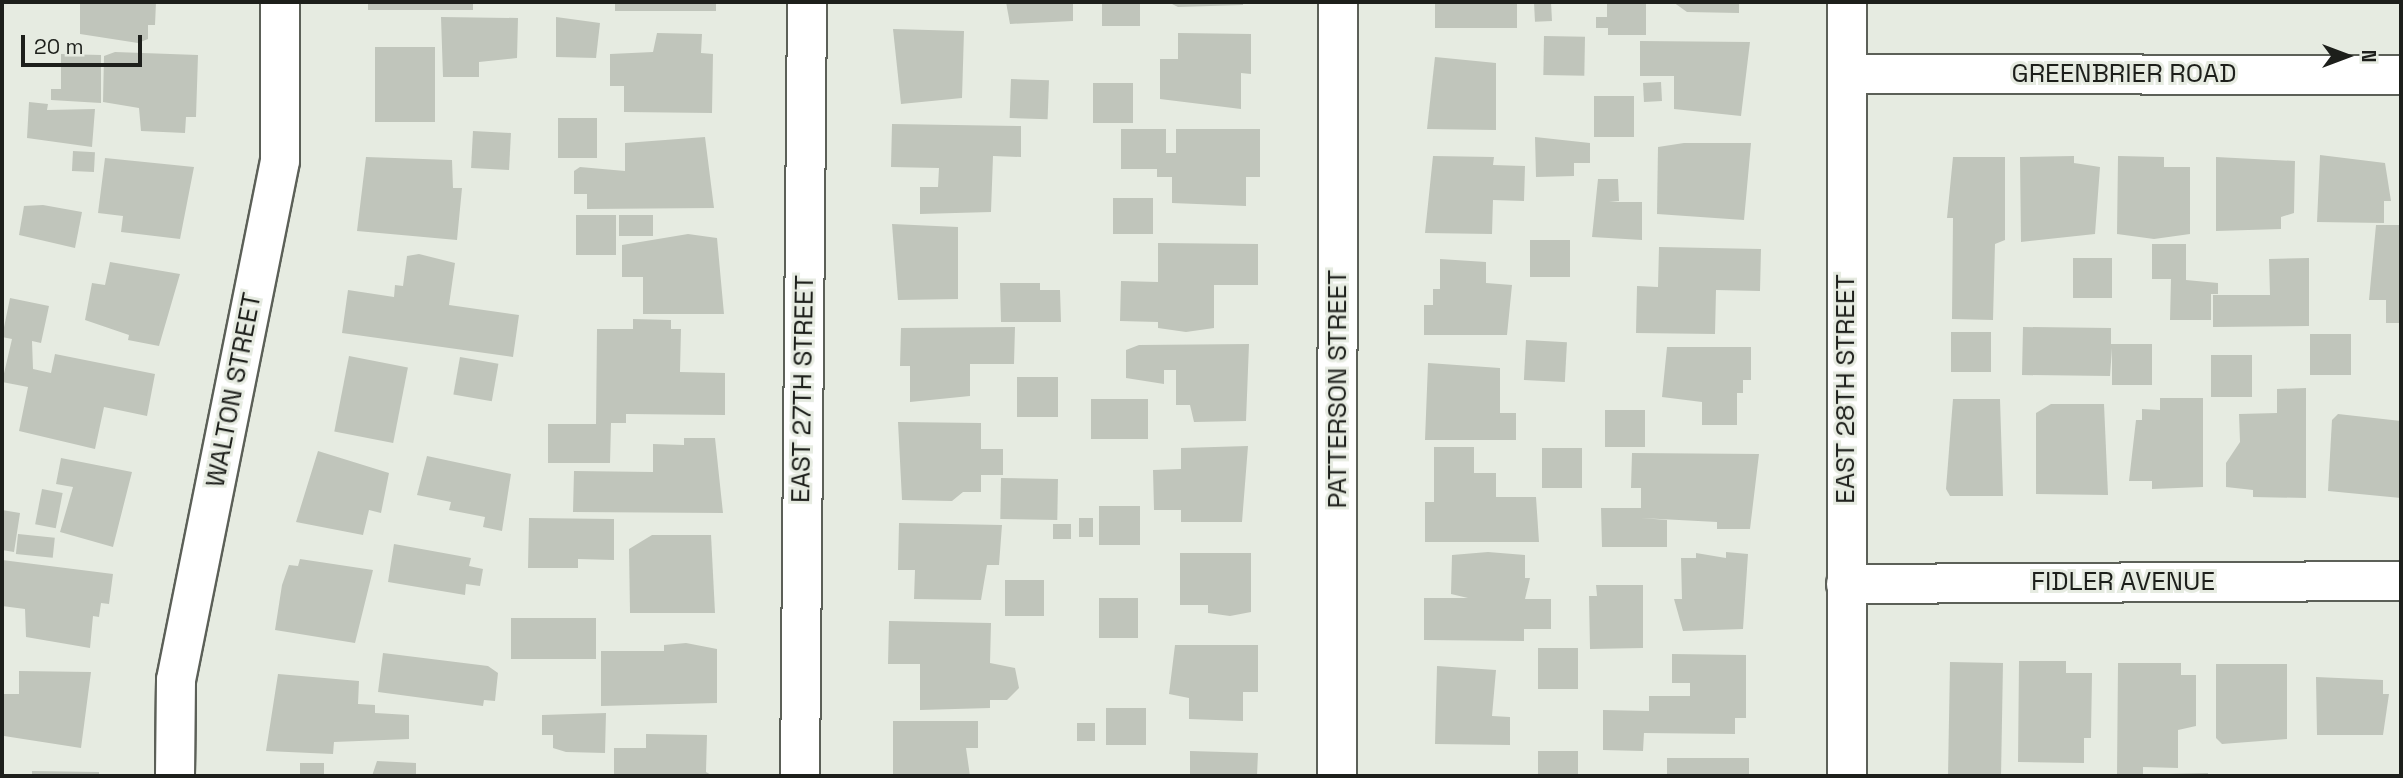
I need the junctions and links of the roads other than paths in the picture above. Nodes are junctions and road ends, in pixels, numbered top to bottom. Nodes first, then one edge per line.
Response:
1 (280, 2) edge
2 (807, 2) edge
3 (1338, 2) edge
4 (1847, 2) edge
5 (1847, 74) junction
6 (2401, 75) edge
7 (2401, 581) edge
8 (1846, 584) junction
9 (175, 776) edge
10 (800, 776) edge
11 (1337, 776) edge
12 (1847, 776) edge

1 - 9 street, WALTON STREET
2 - 10 street, EAST 27TH STREET
3 - 11 street, PATTERSON STREET
4 - 5 street, EAST 28TH STREET
5 - 6 street, GREENBRIER ROAD
5 - 8 street, EAST 28TH STREET
7 - 8 street, FIDLER AVENUE
8 - 12 street, EAST 28TH STREET

